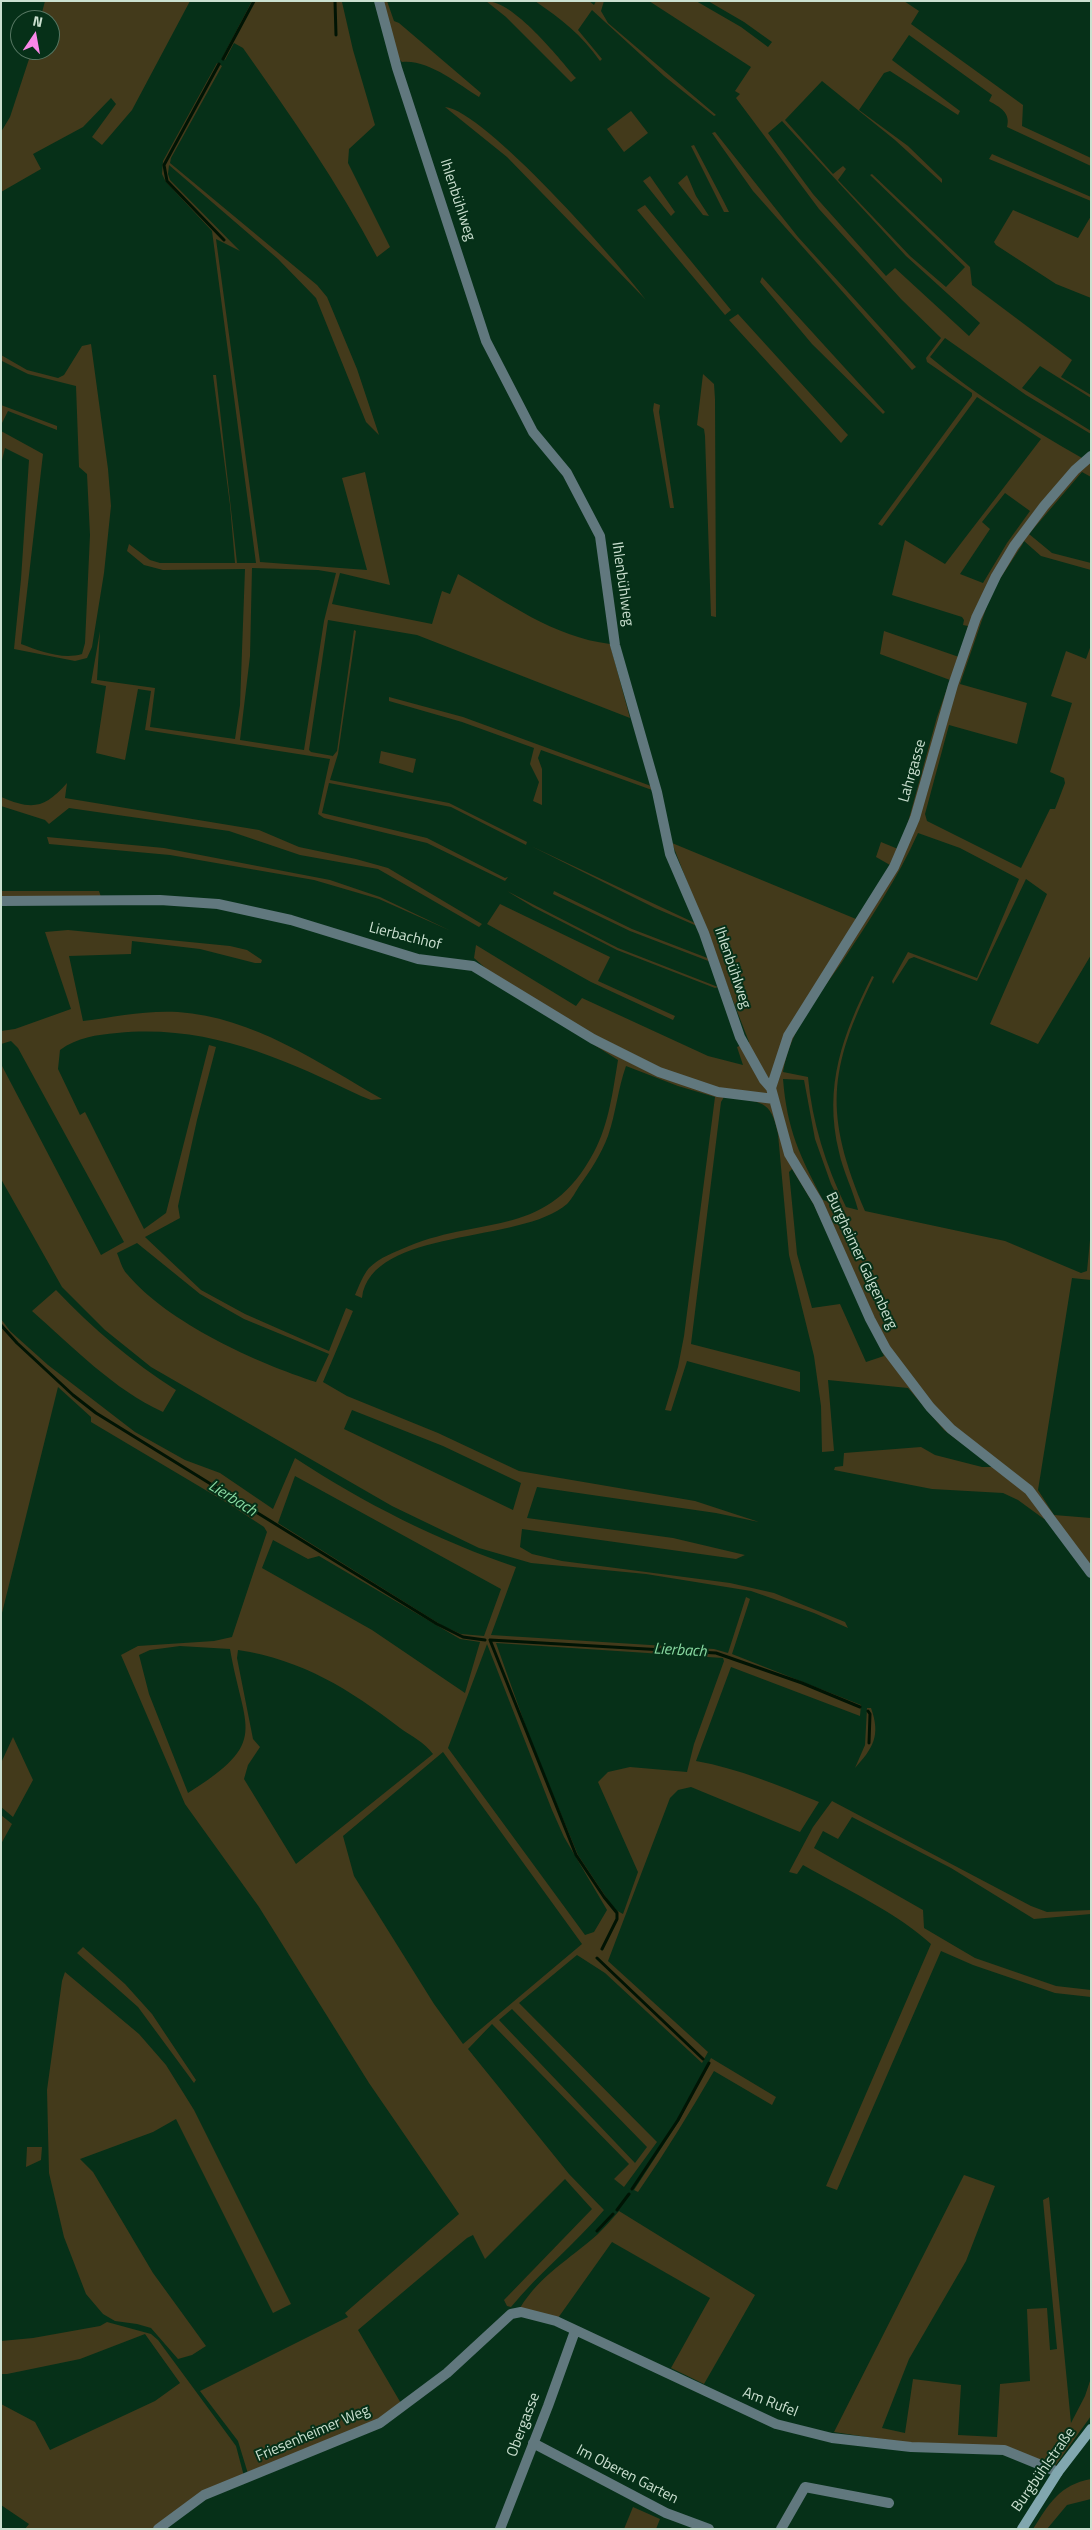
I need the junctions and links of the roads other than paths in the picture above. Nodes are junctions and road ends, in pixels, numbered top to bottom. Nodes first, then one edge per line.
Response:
1 (379, 1) edge
2 (1091, 456) edge
3 (1, 901) edge
4 (760, 1072) junction
5 (776, 1072) junction
6 (772, 1088) junction
7 (774, 1099) junction
8 (1091, 1573) edge
9 (515, 2312) joint
10 (575, 2331) junction
11 (1091, 2430) edge
12 (533, 2443) junction
13 (1058, 2472) junction
14 (889, 2503) dead end
15 (158, 2529) edge
16 (500, 2529) edge
17 (709, 2529) edge
18 (781, 2529) edge
19 (1022, 2529) edge

1 - 4 street, Ihlenbühlweg
2 - 5 street, Lahrgasse
3 - 7 street, Lierbachhof
4 - 5 street
4 - 6 street, Ihlenbühlweg
5 - 6 street, Lahrgasse
6 - 7 street, Lahrgasse
7 - 8 street, Burgheimer Galgenberg
9 - 10 street, Am Rufel
9 - 15 street, Friesenheimer Weg
10 - 12 street, Obergasse
10 - 13 street, Am Rufel
11 - 13 street, Burgbühlstraße
12 - 16 street, Obergasse
12 - 17 street, Im Oberen Garten
13 - 19 street, Burgbühlstraße
14 - 18 street

